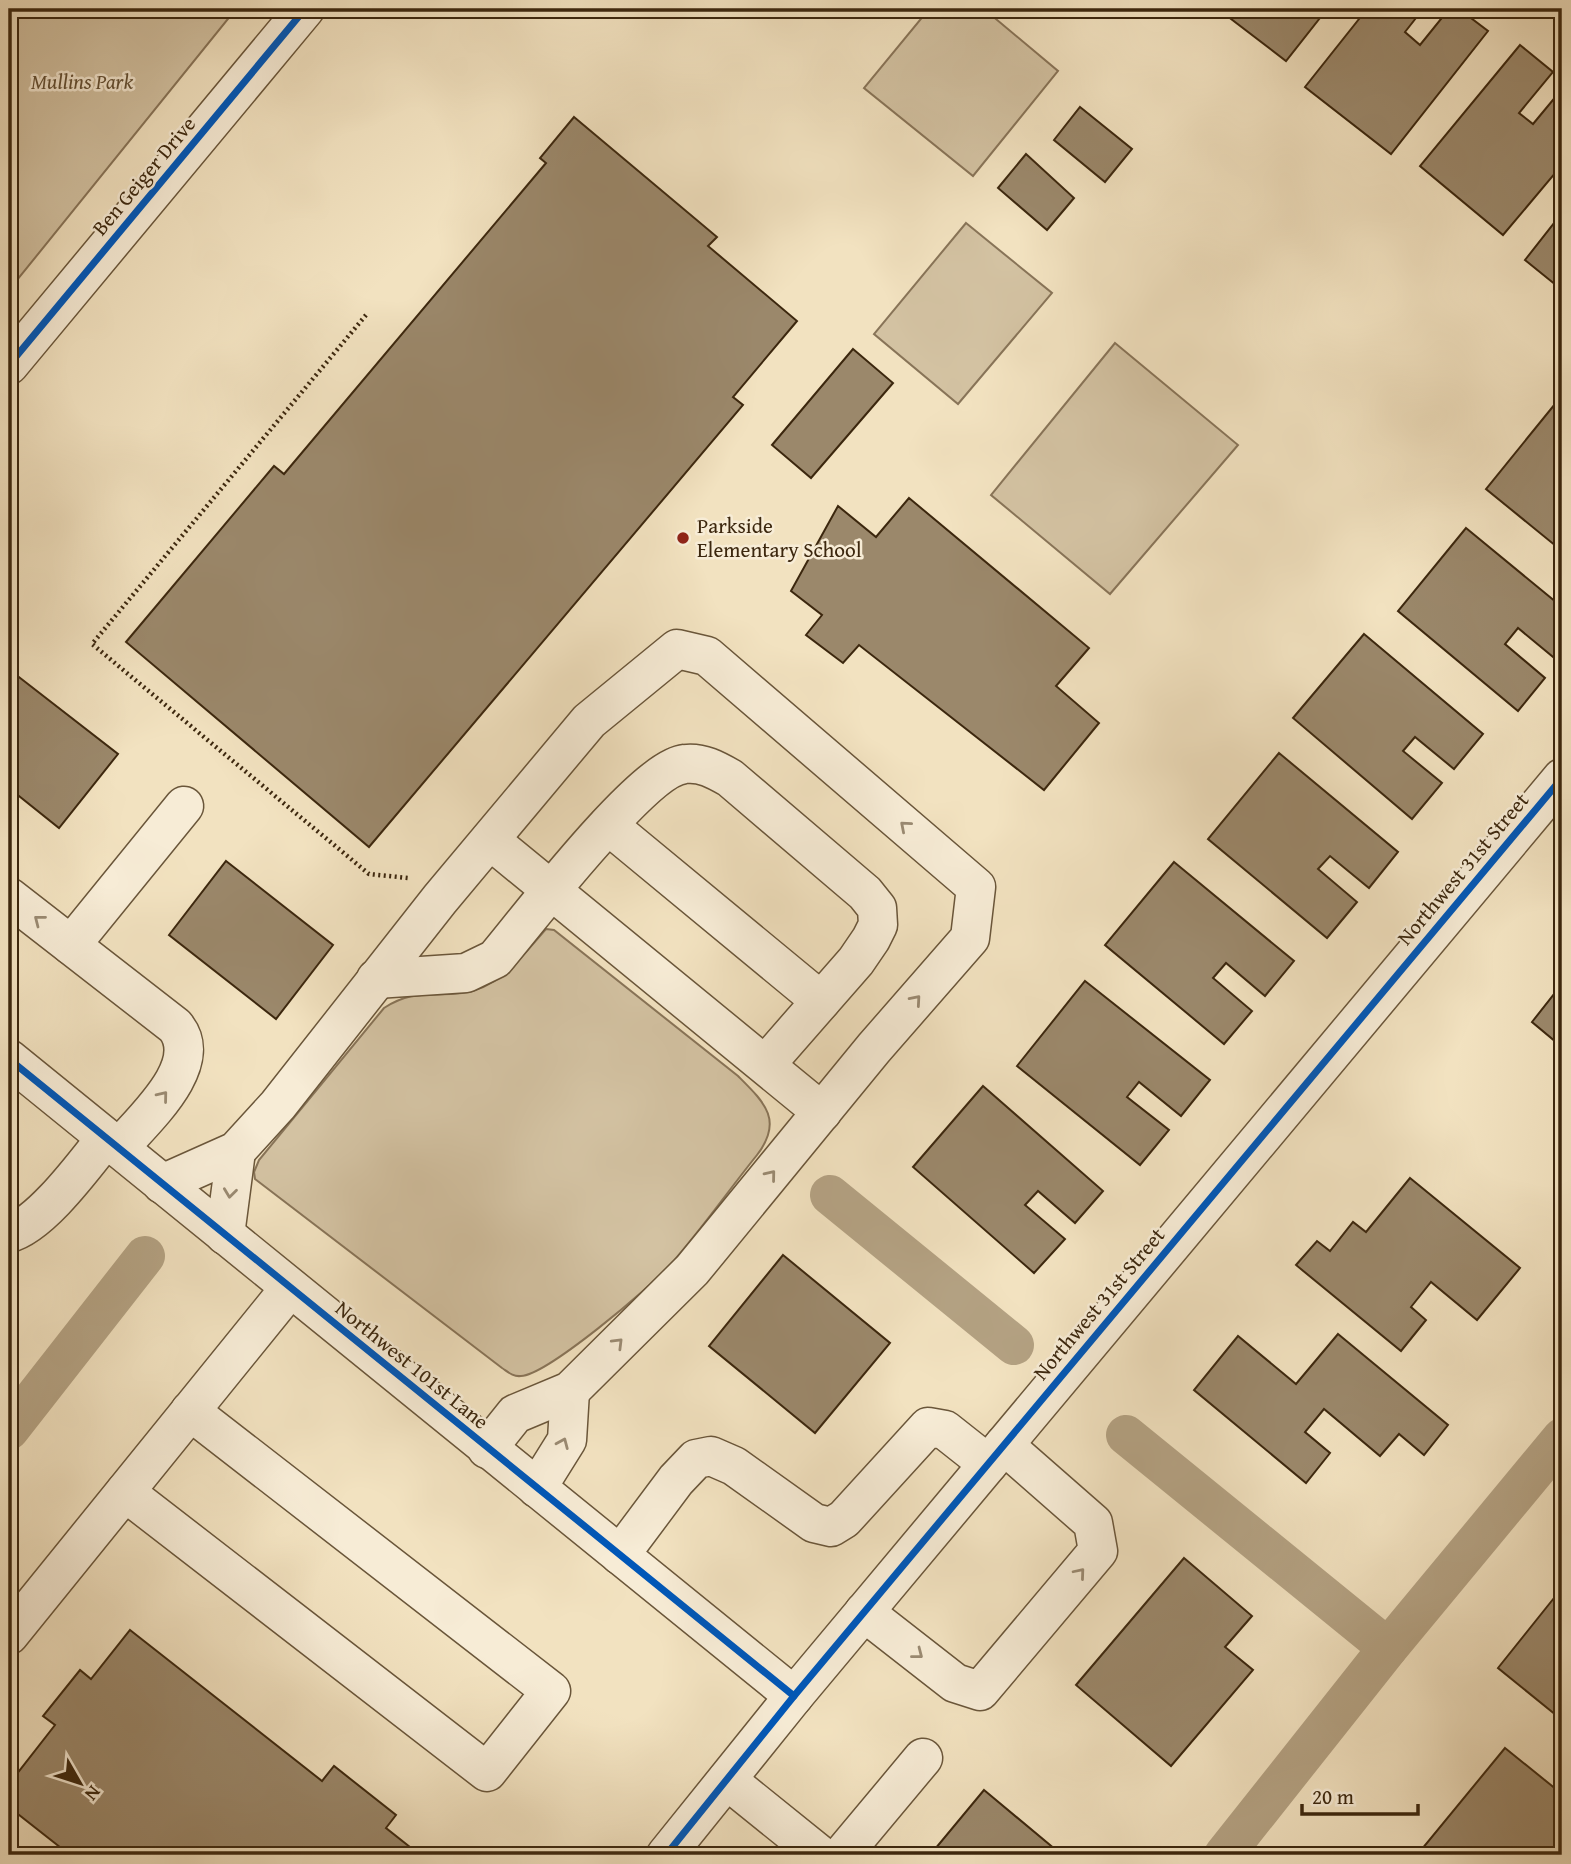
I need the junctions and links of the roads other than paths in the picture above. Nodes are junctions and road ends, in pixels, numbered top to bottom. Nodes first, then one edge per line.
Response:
1 (305, 9) edge
2 (9, 365) edge
3 (1562, 778) edge
4 (184, 806) dead end
5 (608, 825) junction
6 (489, 840) junction
7 (552, 891) junction
8 (9, 897) edge
9 (71, 946) junction
10 (376, 979) junction
11 (821, 1001) junction
12 (9, 1059) edge
13 (766, 1064) junction
14 (822, 1112) junction
15 (113, 1143) junction
16 (236, 1151) junction
17 (162, 1184) junction
18 (9, 1233) edge
19 (225, 1235) junction
20 (290, 1288) junction
21 (570, 1391) junction
22 (190, 1411) junction
23 (487, 1449) junction
24 (996, 1455) junction
25 (537, 1488) junction
26 (125, 1492) junction
27 (620, 1555) junction
28 (864, 1612) junction
29 (9, 1635) edge
30 (794, 1696) junction
31 (923, 1758) dead end
32 (727, 1780) junction
33 (666, 1855) edge
34 (820, 1855) edge
35 (842, 1855) edge

1 - 2 street, Ben Geiger Drive
3 - 24 street, Northwest 31st Street
4 - 9 street
5 - 7 street
5 - 11 street
5 - 11 street
6 - 7 street
6 - 10 street
14 -> 6 street
7 - 10 street
7 - 13 street
9 -> 8 street
15 -> 9 street
10 - 16 street
11 - 13 street
12 - 15 street, Northwest 101st Lane
13 - 14 street
21 -> 14 street
15 - 17 street, Northwest 101st Lane
15 - 18 street
16 - 17 street
16 -> 19 street
17 - 19 street, Northwest 101st Lane
19 - 20 street, Northwest 101st Lane
20 - 22 street
20 - 23 street, Northwest 101st Lane
21 - 23 street
25 -> 21 street
22 - 26 street
22 - 26 street
23 - 25 street, Northwest 101st Lane
24 - 27 street
24 - 28 street, Northwest 31st Street
28 -> 24 street
25 - 27 street, Northwest 101st Lane
26 - 29 street
27 - 30 street, Northwest 101st Lane
28 - 30 street, Northwest 31st Street
30 - 32 street, Northwest 31st Street
31 - 35 street
32 - 33 street, Northwest 31st Street
32 - 34 street

